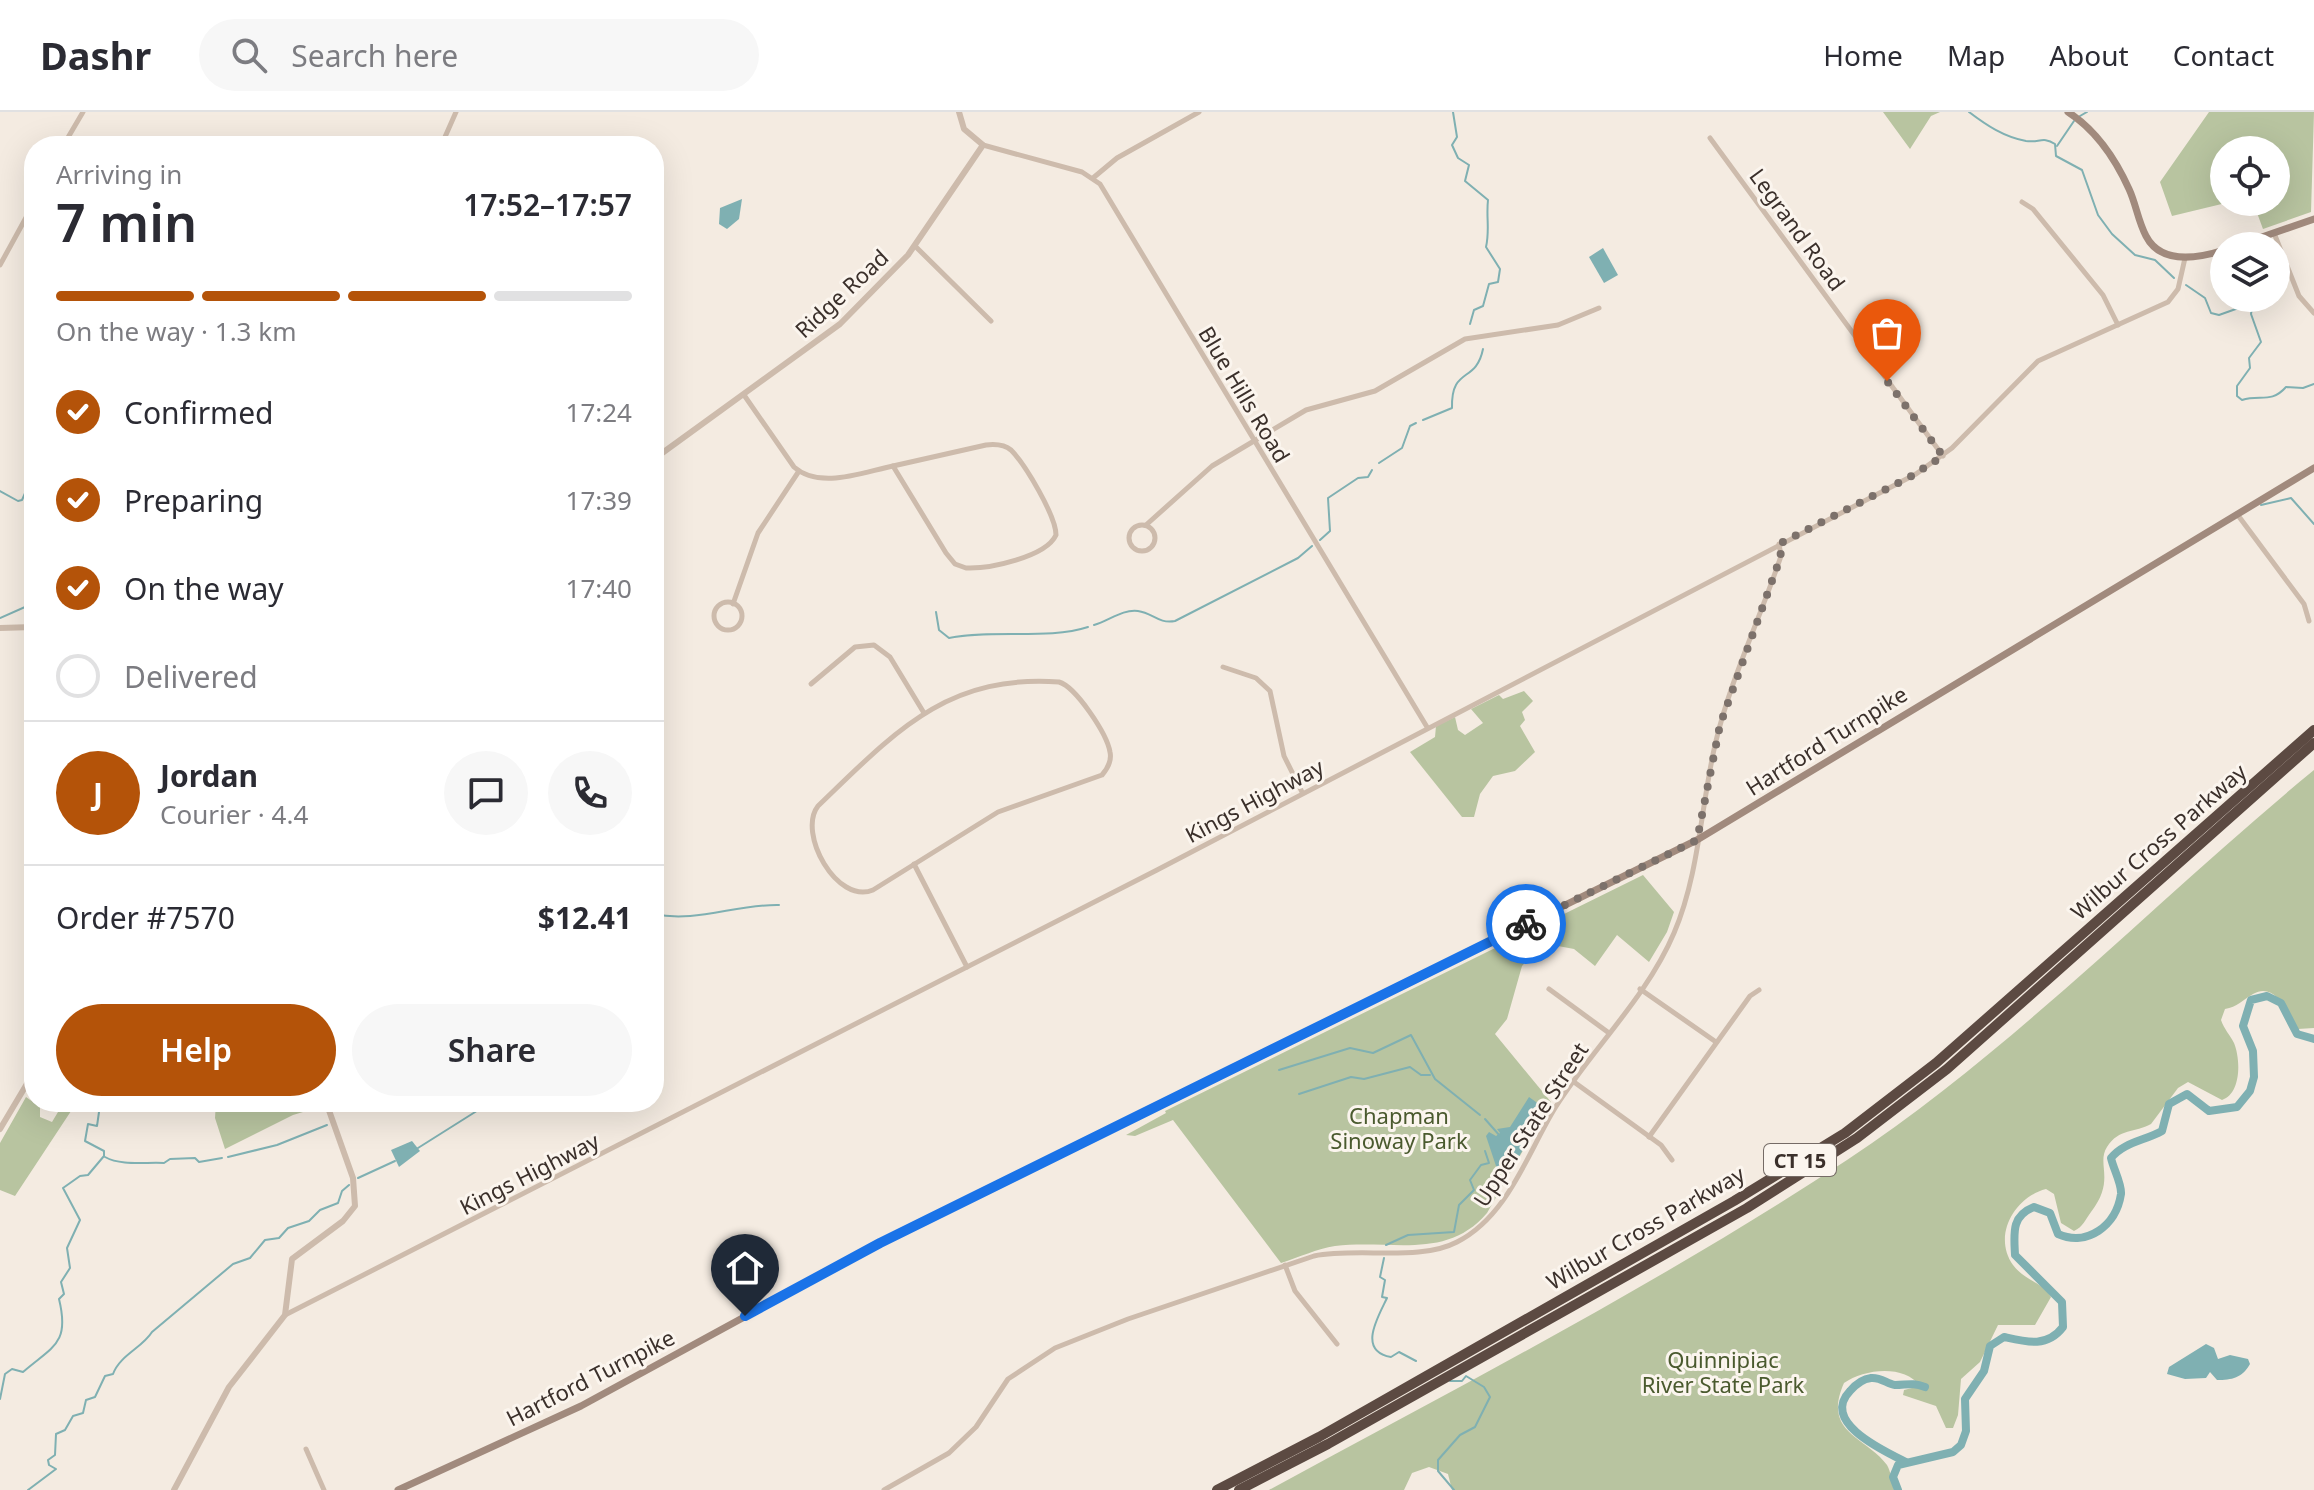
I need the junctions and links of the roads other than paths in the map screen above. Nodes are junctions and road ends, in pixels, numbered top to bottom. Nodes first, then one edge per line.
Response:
1 (83, 112) edge
2 (456, 112) edge
3 (959, 112) edge
4 (1199, 112) edge
5 (2068, 112) edge
6 (69, 136) edge
7 (445, 136) edge
8 (1710, 138) dead end
9 (983, 145) junction
10 (1093, 178) junction
11 (2022, 202) dead end
12 (2314, 219) edge
13 (24, 221) edge
14 (2277, 232) edge
15 (915, 246) junction
16 (2210, 253) edge
17 (2185, 258) junction
18 (0, 265) edge
19 (2290, 273) edge
20 (1599, 308) dead end
21 (2314, 313) edge
22 (991, 321) dead end
23 (2118, 325) junction
24 (744, 395) junction
25 (1254, 441) junction
26 (664, 452) edge
27 (1943, 456) junction
28 (893, 466) junction
29 (2314, 468) edge
30 (799, 471) junction
31 (2237, 513) junction
32 (1146, 525) junction
33 (1779, 544) junction
34 (733, 604) junction
35 (2309, 621) dead end
36 (24, 627) edge
37 (0, 628) edge
38 (1223, 667) dead end
39 (811, 684) dead end
40 (924, 713) junction
41 (1427, 727) junction
42 (2314, 730) edge
43 (2314, 743) edge
44 (1302, 792) junction
45 (1697, 840) junction
46 (914, 864) junction
47 (967, 967) junction
48 (1549, 989) dead end
49 (1640, 989) junction
50 (1759, 990) dead end
51 (1609, 1033) junction
52 (1716, 1042) junction
53 (1574, 1082) junction
54 (24, 1089) edge
55 (330, 1112) edge
56 (0, 1129) edge
57 (1649, 1137) junction
58 (1672, 1160) dead end
59 (1285, 1265) junction
60 (285, 1315) junction
61 (1337, 1344) dead end
62 (306, 1449) dead end
63 (174, 1490) edge
64 (324, 1490) edge
65 (398, 1490) edge
66 (884, 1490) edge
67 (1217, 1490) edge
68 (1239, 1490) edge

1 - 6 street
2 - 7 street
3 - 9 street
4 - 10 street
5 - 17 main road
8 - 27 street, Legrand Road
9 - 10 street
9 - 15 street, Ridge Road
10 - 25 street, Blue Hills Road
11 - 23 street
12 - 14 main road
13 - 18 street
15 - 22 street
15 - 24 street, Ridge Road
16 - 17 main road
17 - 23 street, Kings Highway
19 - 21 street
20 - 25 street
23 - 27 street, Kings Highway
24 - 26 street, Ridge Road
24 - 30 street
25 - 32 street
25 - 41 street, Blue Hills Road
27 - 33 street, Kings Highway
28 - 28 street
28 - 30 street
29 - 31 main road, Hartford Turnpike
30 - 34 street
31 - 35 street
31 - 45 main road, Hartford Turnpike
32 - 32 street
33 - 41 street, Kings Highway
33 - 45 street, Upper State Street
34 - 34 street
36 - 37 street
38 - 44 street
39 - 40 street
40 - 46 street
40 - 46 street
41 - 44 street, Kings Highway
42 - 67 highway, Wilbur Cross Parkway / CT 15
43 - 68 highway, Wilbur Cross Parkway / CT 15
44 - 47 street, Kings Highway
45 - 49 street, Upper State Street
45 - 65 main road, Hartford Turnpike
46 - 47 street
47 - 60 street, Kings Highway
48 - 51 street
49 - 51 street, Upper State Street
49 - 52 street
50 - 52 street
51 - 53 street, Upper State Street
52 - 57 street
53 - 57 street
53 - 59 street, Upper State Street
54 - 56 street
55 - 60 street
57 - 58 street
59 - 61 street
59 - 66 street, Upper State Street
60 - 63 street
62 - 64 street

